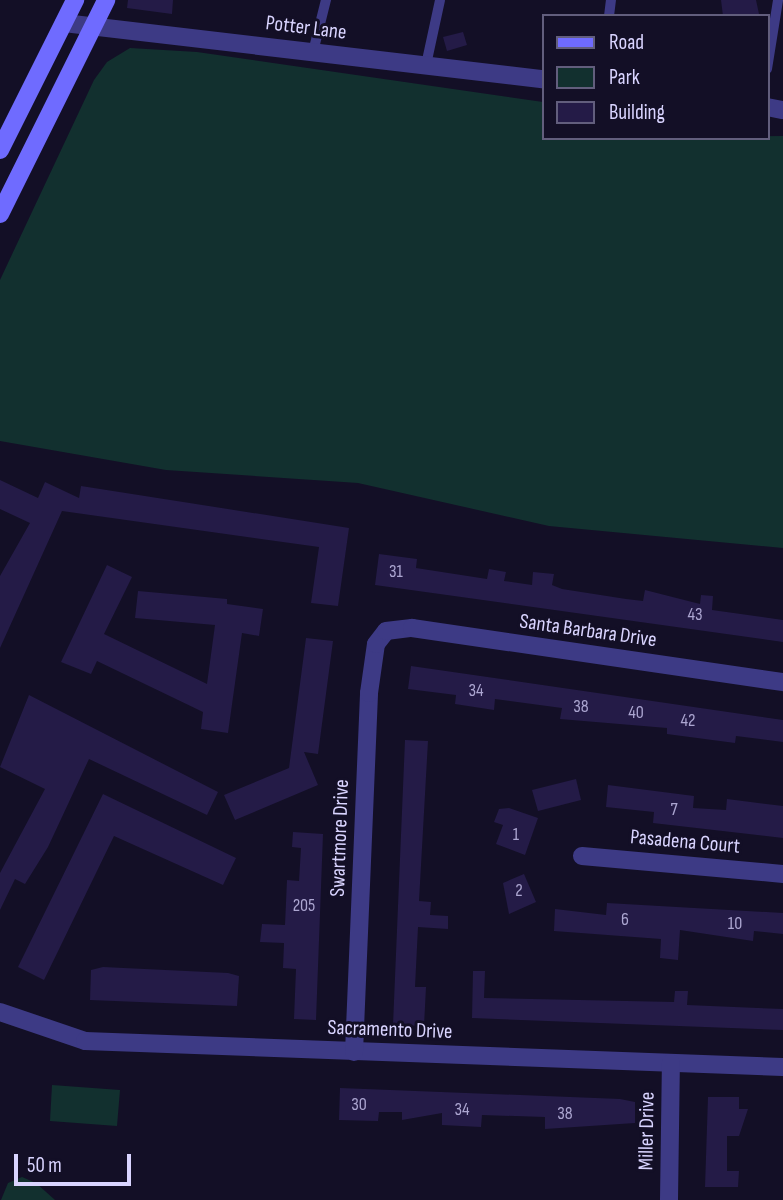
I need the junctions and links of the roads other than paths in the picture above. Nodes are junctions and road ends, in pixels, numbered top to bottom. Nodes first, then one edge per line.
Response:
1 (75, 0) edge
2 (106, 0) edge
3 (326, 0) edge
4 (440, 0) edge
5 (778, 0) edge
6 (64, 23) junction
7 (93, 26) junction
8 (313, 52) junction
9 (769, 56) edge
10 (426, 65) junction
11 (542, 79) edge
12 (0, 150) edge
13 (0, 215) edge
14 (386, 631) joint
15 (783, 682) edge
16 (582, 856) dead end
17 (783, 874) edge
18 (0, 1012) edge
19 (354, 1052) junction
20 (671, 1063) junction
21 (783, 1067) edge
22 (669, 1200) edge

1 - 6 main road
2 - 7 main road
3 - 8 lane
4 - 10 lane
5 - 9 lane
6 - 7 street, Potter Lane
6 - 12 main road
7 - 8 street, Potter Lane
7 - 13 main road
8 - 10 street, Potter Lane
10 - 11 street, Potter Lane
14 - 15 street, Santa Barbara Drive
14 - 19 street, Swartmore Drive
16 - 17 street, Pasadena Court
18 - 19 street, Sacramento Drive
19 - 20 street, Sacramento Drive
20 - 21 street, Sacramento Drive
20 - 22 street, Miller Drive

